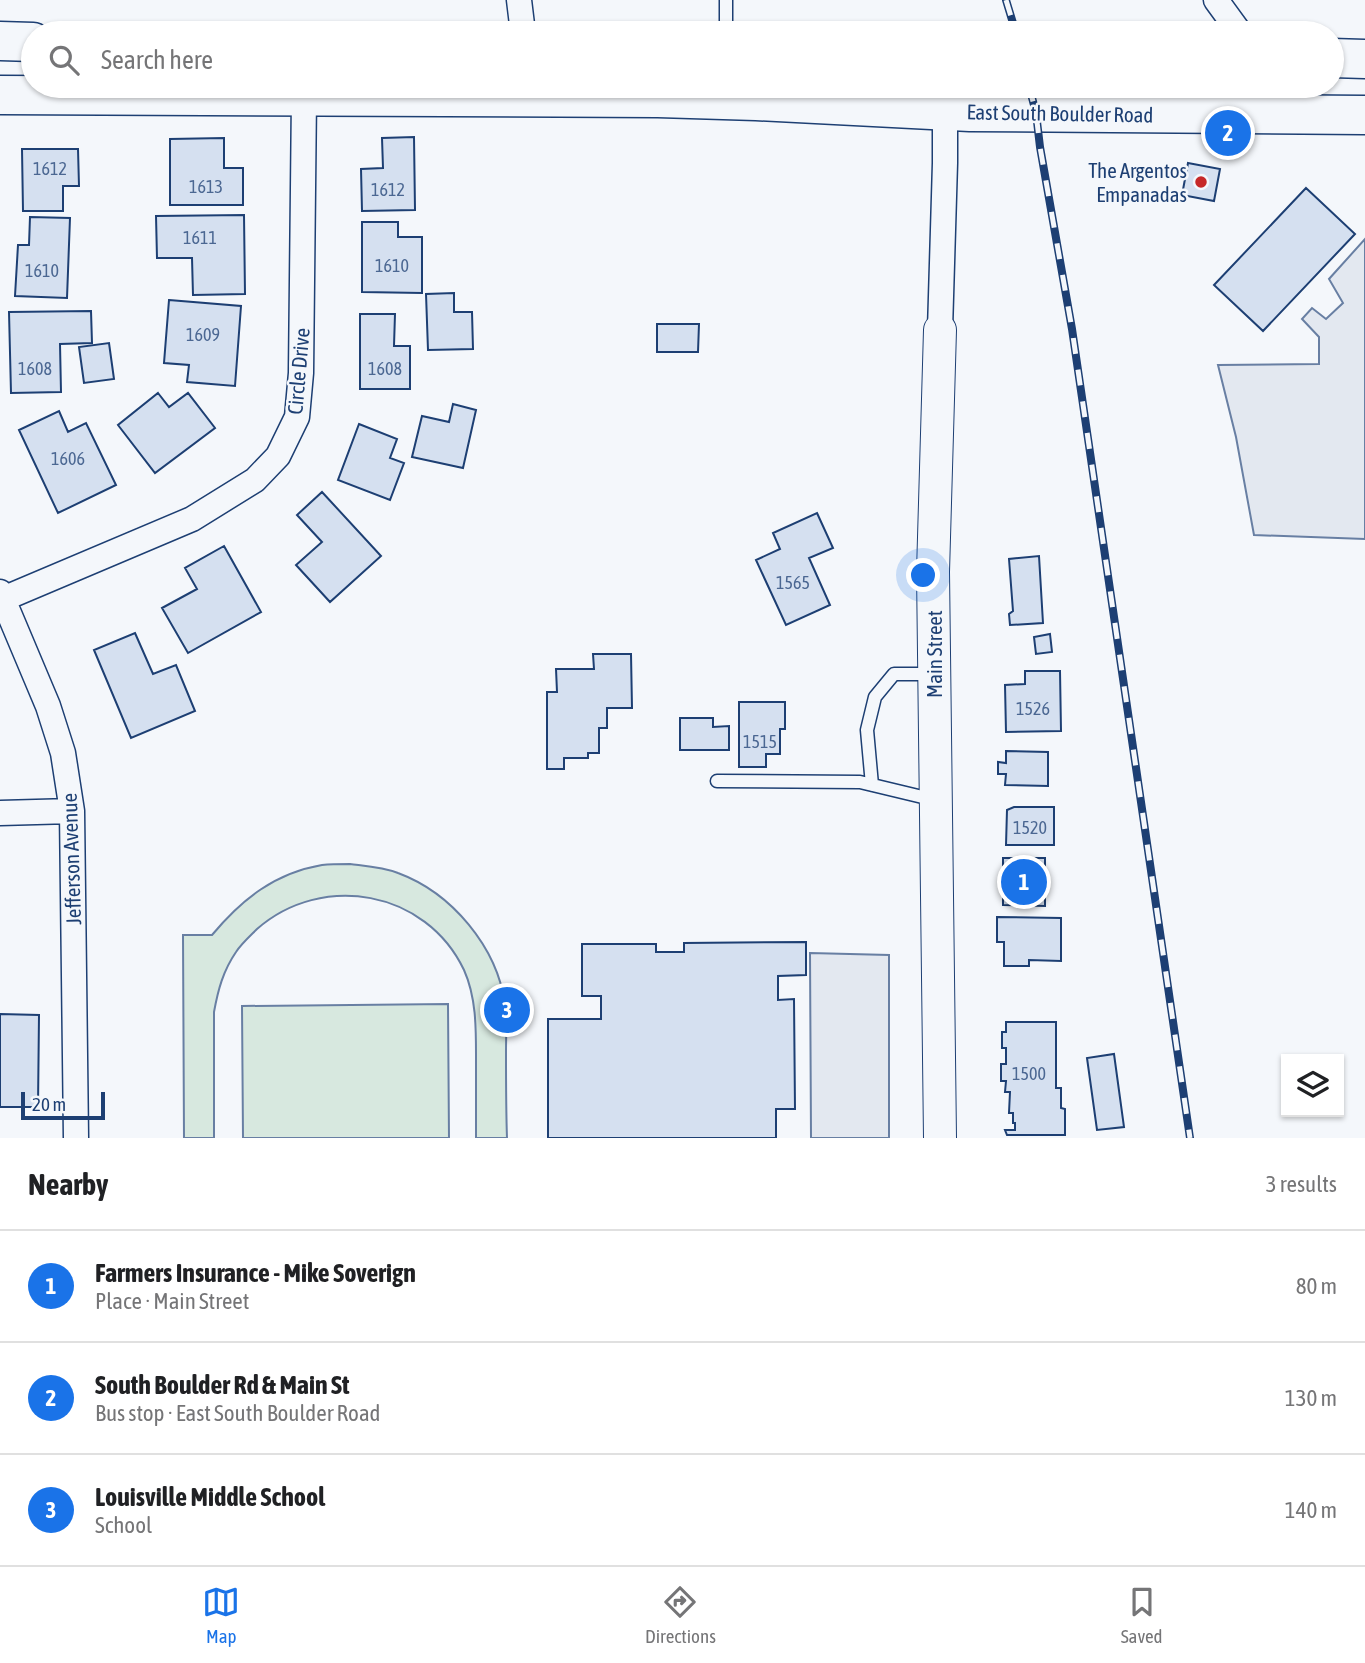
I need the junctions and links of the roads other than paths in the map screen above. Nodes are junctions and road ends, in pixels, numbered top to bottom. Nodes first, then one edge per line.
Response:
1 (519, 0) edge
2 (726, 0) edge
3 (1216, 0) edge
4 (522, 21) edge
5 (726, 21) edge
6 (1231, 21) edge
7 (0, 41) edge
8 (21, 42) edge
9 (1344, 58) edge
10 (1365, 59) edge
11 (0, 95) edge
12 (21, 95) edge
13 (304, 98) edge
14 (681, 98) edge
15 (945, 98) edge
16 (1365, 115) edge
17 (940, 330) joint
18 (1, 596) edge
19 (934, 674) junction
20 (717, 781) dead end
21 (872, 785) junction
22 (935, 800) junction
23 (72, 811) junction
24 (0, 813) edge
25 (76, 1138) edge
26 (940, 1138) edge

1 - 4 street
2 - 5 lane
3 - 6 street
7 - 8 main road
9 - 10 main road
11 - 12 main road, East South Boulder Road
13 - 18 street, Circle Drive
14 - 15 main road, East South Boulder Road
15 - 16 main road, East South Boulder Road
15 - 17 street, Main Street
17 - 19 street, Main Street
18 - 23 street, Jefferson Avenue
19 - 21 lane
19 - 22 street, Main Street
20 - 21 lane
21 - 22 lane
22 - 26 street, Main Street
23 - 24 street
23 - 25 street, Jefferson Avenue

